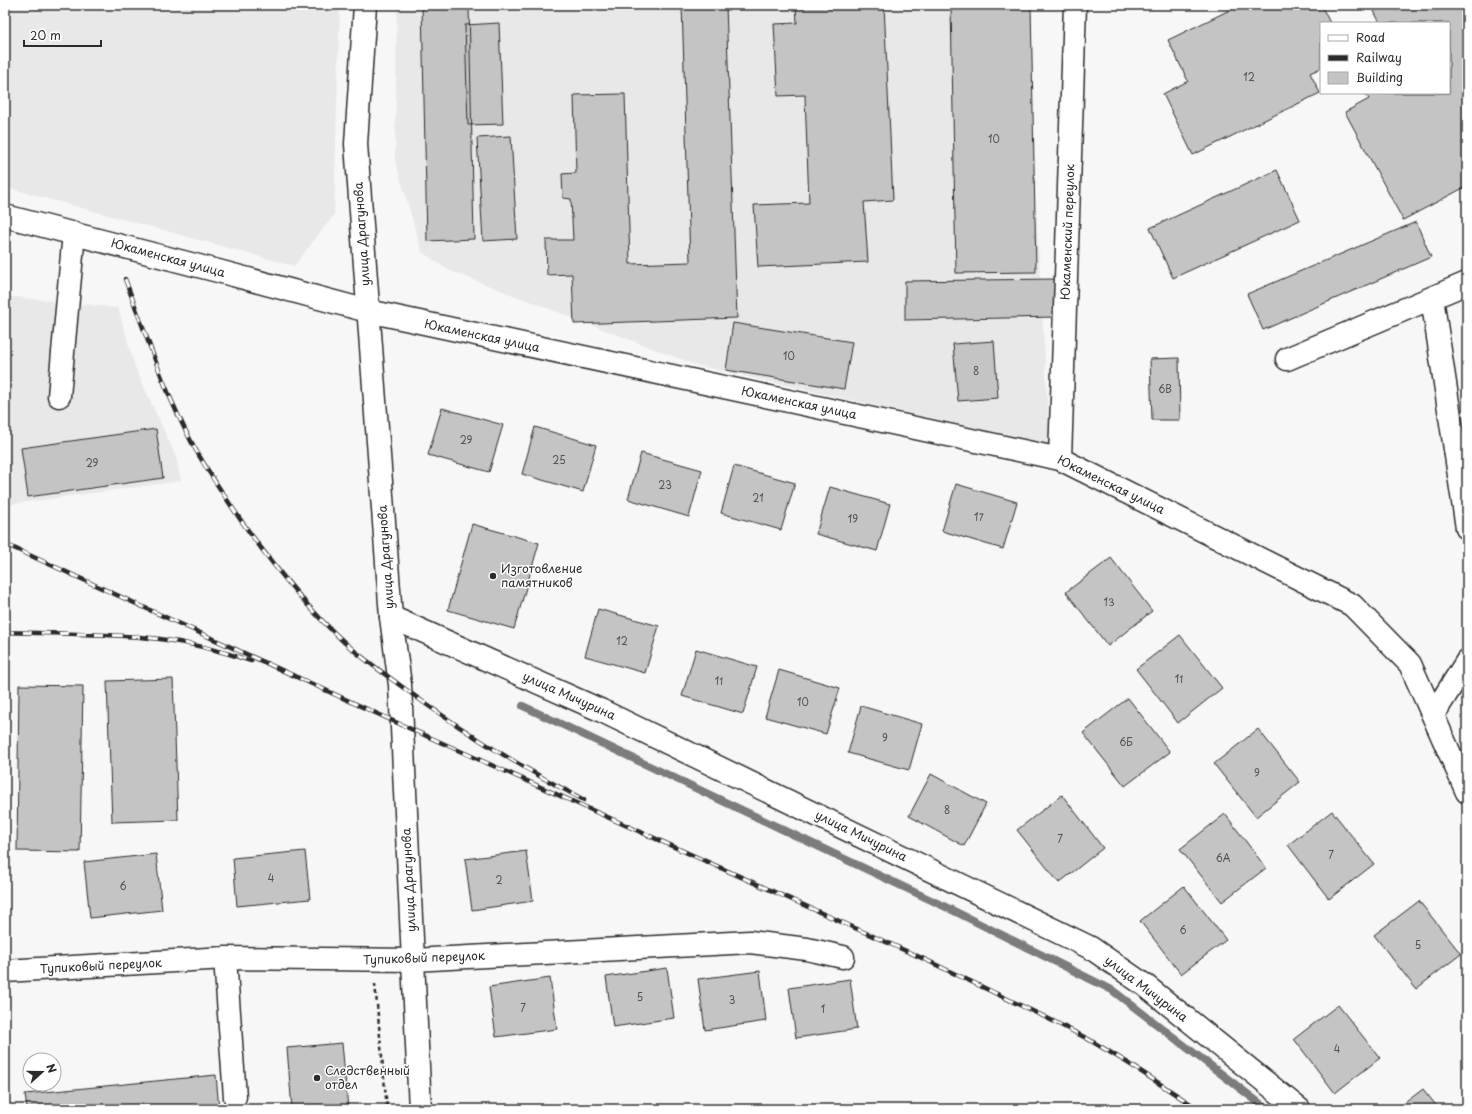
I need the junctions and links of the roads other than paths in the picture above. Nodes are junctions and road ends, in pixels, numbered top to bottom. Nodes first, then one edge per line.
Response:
1 (366, 5) edge
2 (1076, 5) edge
3 (5, 216) edge
4 (74, 233) junction
5 (1467, 284) edge
6 (1432, 298) junction
7 (368, 311) junction
8 (1287, 358) dead end
9 (59, 396) dead end
10 (1060, 459) junction
11 (1467, 528) edge
12 (391, 617) junction
13 (1467, 660) edge
14 (1433, 715) junction
15 (1467, 792) edge
16 (842, 957) dead end
17 (225, 958) junction
18 (413, 960) junction
19 (5, 971) edge
20 (235, 1097) dead end
21 (420, 1109) edge
22 (1299, 1109) edge

1 - 7 street, улица Драгунова
2 - 10 street, Юкаменский переулок
3 - 4 street, Юкаменская улица
4 - 7 street, Юкаменская улица
4 - 9 street
5 - 6 street
6 - 8 street
6 - 11 street
7 - 10 street, Юкаменская улица
7 - 12 street, улица Драгунова
10 - 14 street, Юкаменская улица
12 - 18 street, улица Драгунова
12 - 22 street, улица Мичурина
13 - 14 street
14 - 15 street, Юкаменская улица
16 - 18 street, Тупиковый переулок
17 - 18 street, Тупиковый переулок
17 - 19 street, Тупиковый переулок
17 - 20 street
18 - 21 street, улица Драгунова

